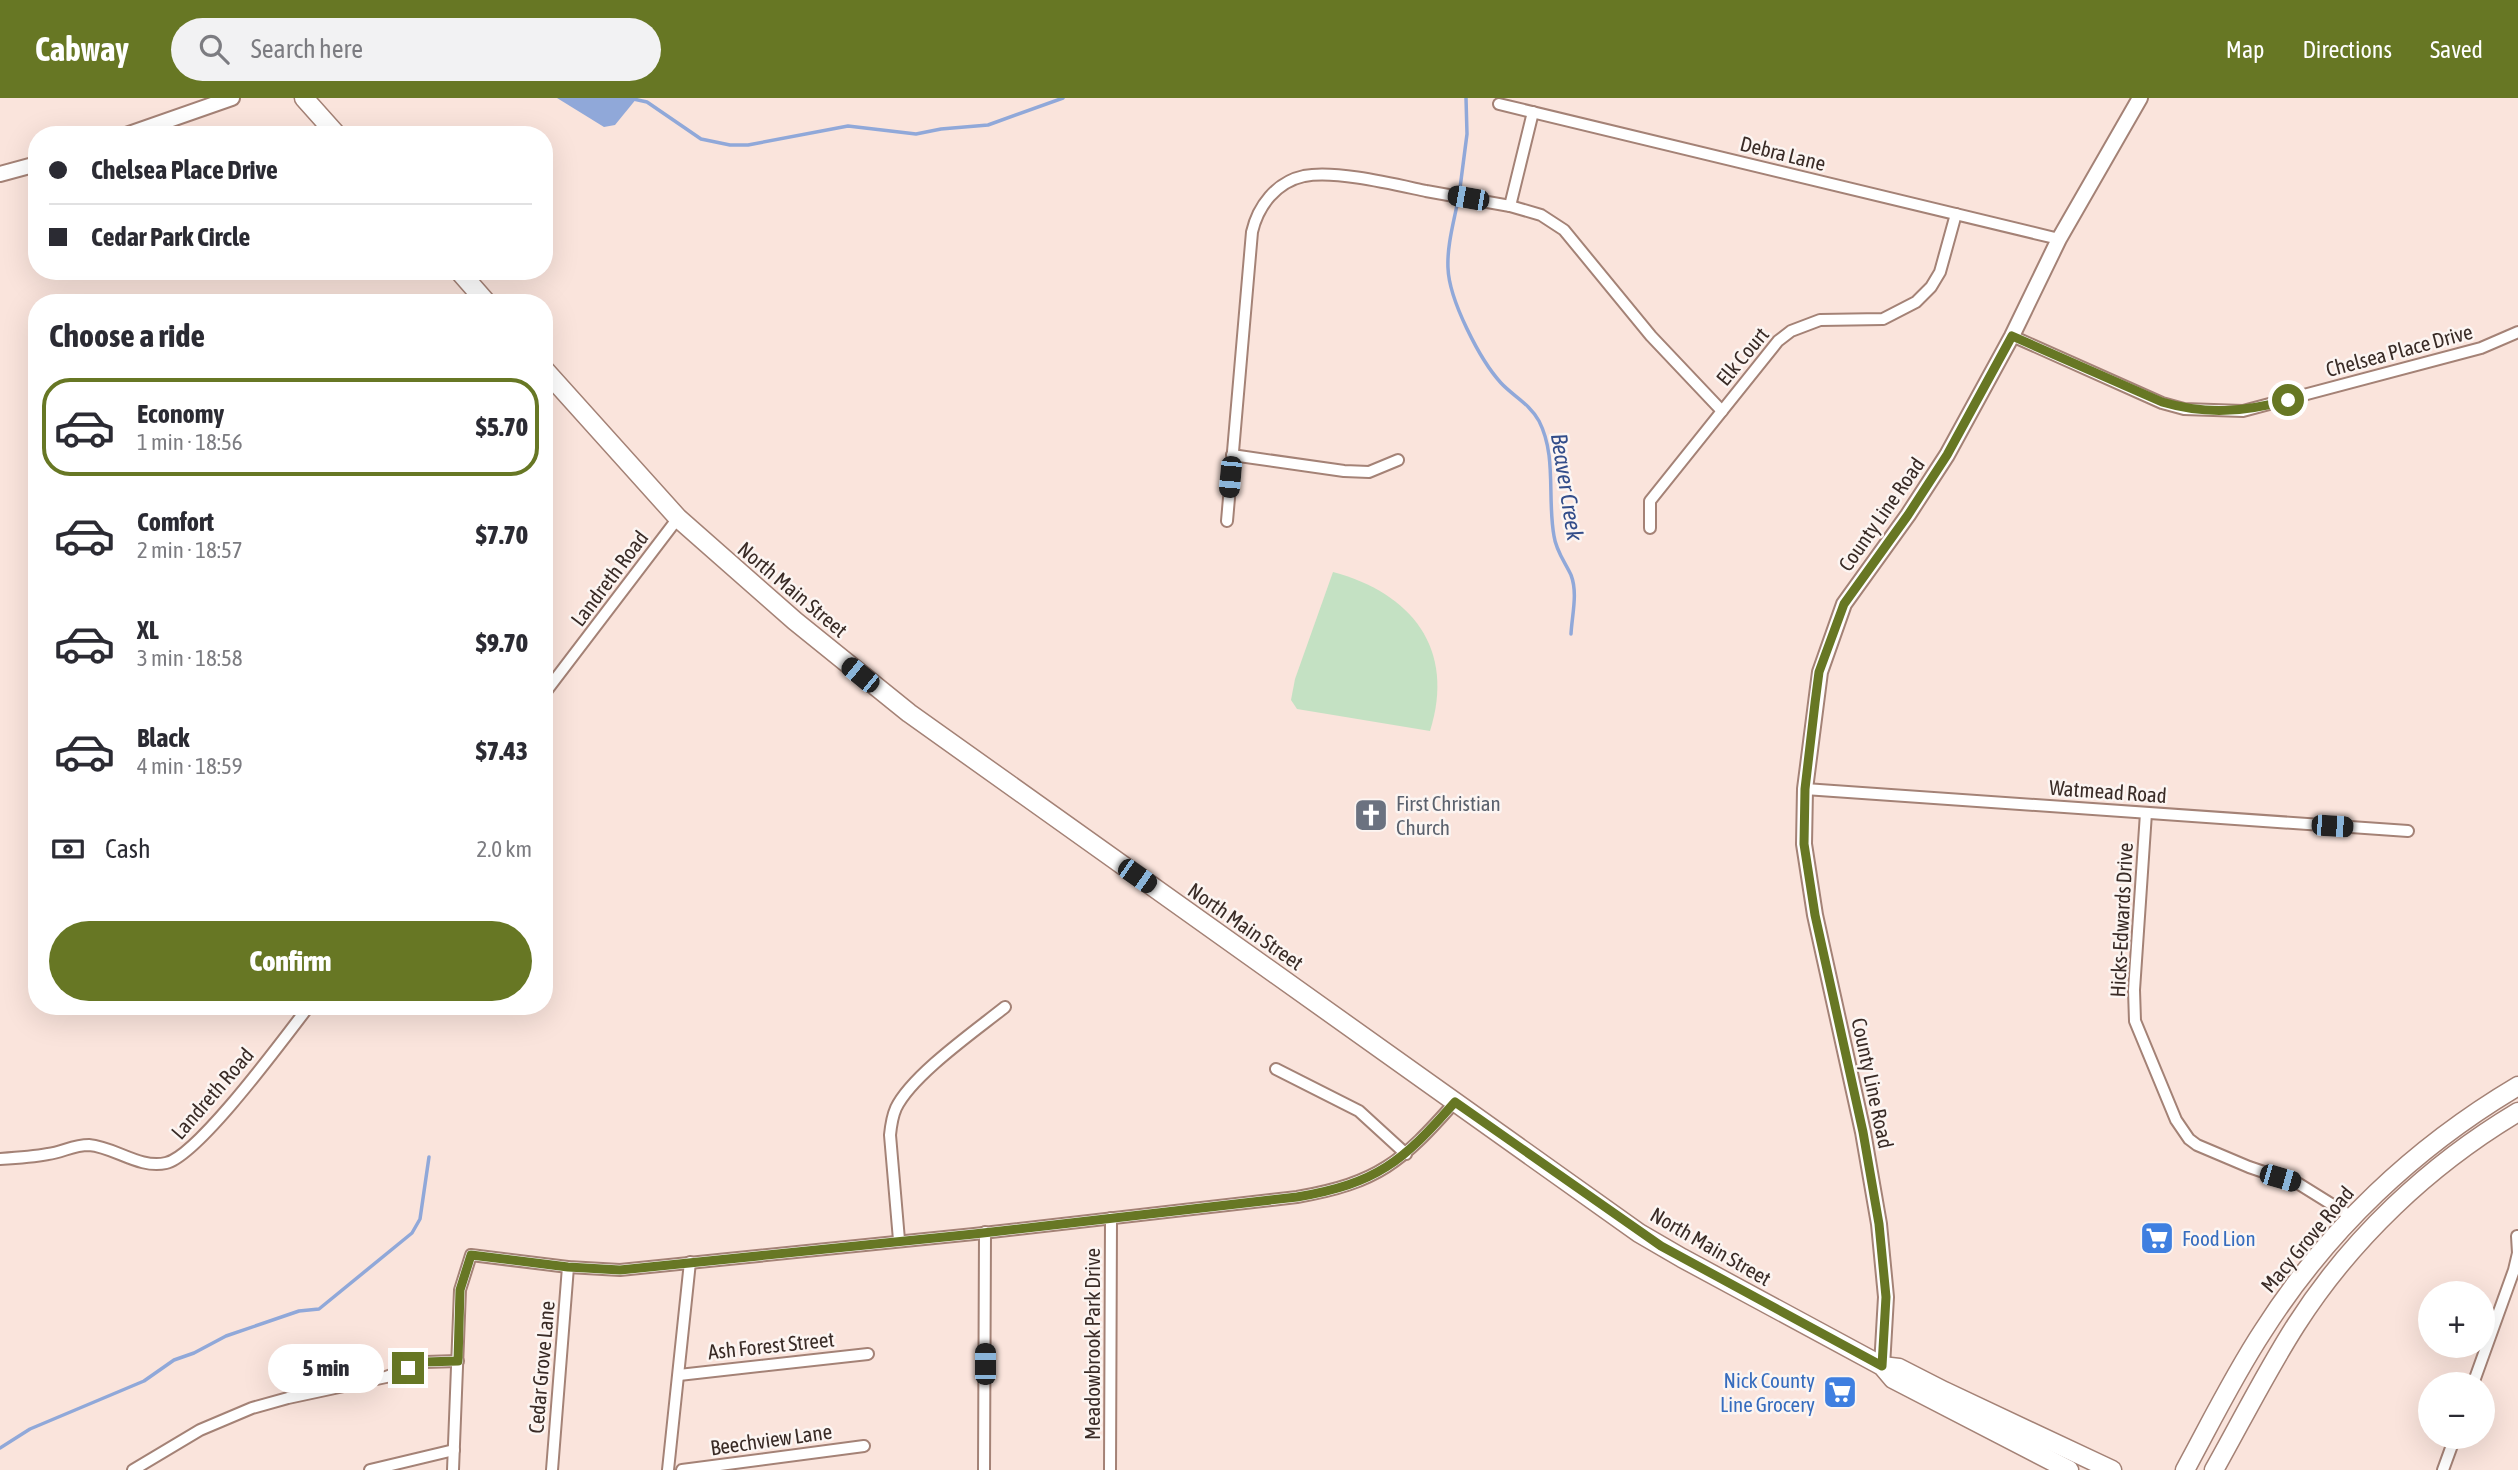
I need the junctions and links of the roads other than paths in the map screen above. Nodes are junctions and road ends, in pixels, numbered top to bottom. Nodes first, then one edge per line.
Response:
1 (232, 98) edge
2 (304, 98) edge
3 (2140, 98) edge
4 (1499, 104) dead end
5 (1533, 112) junction
6 (152, 126) edge
7 (329, 126) edge
8 (28, 166) edge
9 (0, 174) edge
10 (1510, 206) junction
11 (1956, 214) junction
12 (2059, 239) junction
13 (467, 280) edge
14 (478, 294) edge
15 (2518, 332) edge
16 (2012, 336) junction
17 (553, 379) edge
18 (1722, 411) junction
19 (1232, 455) junction
20 (1398, 460) dead end
21 (678, 518) junction
22 (1227, 521) dead end
23 (1650, 528) dead end
24 (553, 682) edge
25 (1805, 789) junction
26 (2146, 813) junction
27 (2408, 831) dead end
28 (1005, 1007) dead end
29 (302, 1015) edge
30 (1276, 1069) dead end
31 (2518, 1086) edge
32 (1455, 1102) junction
33 (2518, 1112) edge
34 (1406, 1154) junction
35 (0, 1159) edge
36 (2353, 1217) junction
37 (1111, 1218) junction
38 (985, 1233) junction
39 (2517, 1236) edge
40 (899, 1240) junction
41 (690, 1262) junction
42 (568, 1267) junction
43 (867, 1354) dead end
44 (458, 1361) junction
45 (1882, 1366) junction
46 (2477, 1372) edge
47 (679, 1375) junction
48 (864, 1446) dead end
49 (2451, 1449) edge
50 (454, 1450) junction
51 (134, 1470) edge
52 (370, 1470) edge
53 (453, 1470) edge
54 (552, 1470) edge
55 (668, 1470) edge
56 (682, 1470) edge
57 (984, 1470) edge
58 (1110, 1470) edge
59 (2068, 1470) edge
60 (2112, 1470) edge
61 (2185, 1470) edge
62 (2214, 1470) edge
63 (2443, 1470) edge

1 - 6 street
2 - 7 main road
3 - 12 street, County Line Road
4 - 5 street, Debra Lane
5 - 10 street
5 - 11 street, Debra Lane
8 - 9 street
10 - 18 street
10 - 19 street
11 - 12 street, Debra Lane
11 - 18 street, Elk Court
12 - 16 street, County Line Road
13 - 14 main road
15 - 16 street, Chelsea Place Drive
16 - 25 street, County Line Road
17 - 21 main road, North Main Street
18 - 23 street, Elk Court
19 - 20 street
19 - 22 street
21 - 24 street, Landreth Road
21 - 32 main road, North Main Street
25 - 26 street, Watmead Road
25 - 45 street, County Line Road
26 - 27 street, Watmead Road
26 - 36 street, Hicks-Edwards Drive
28 - 40 street
29 - 35 street, Landreth Road
30 - 34 street
31 - 36 main road, Macy Grove Road
32 - 34 street
32 - 45 main road, North Main Street
33 - 62 main road, Macy Grove Road
34 - 37 street
36 - 61 main road, Macy Grove Road
37 - 38 street
37 - 58 street, Meadowbrook Park Drive
38 - 40 street
38 - 57 street
39 - 46 street
40 - 41 street
41 - 42 street
41 - 47 street
42 - 44 street
42 - 54 street, Cedar Grove Lane
43 - 47 street, Ash Forest Street
44 - 50 street
44 - 51 street
45 - 59 main road, North Main Street
45 - 60 main road, North Main Street
47 - 55 street
48 - 56 street, Beechview Lane
49 - 63 street
50 - 52 street
50 - 53 street

